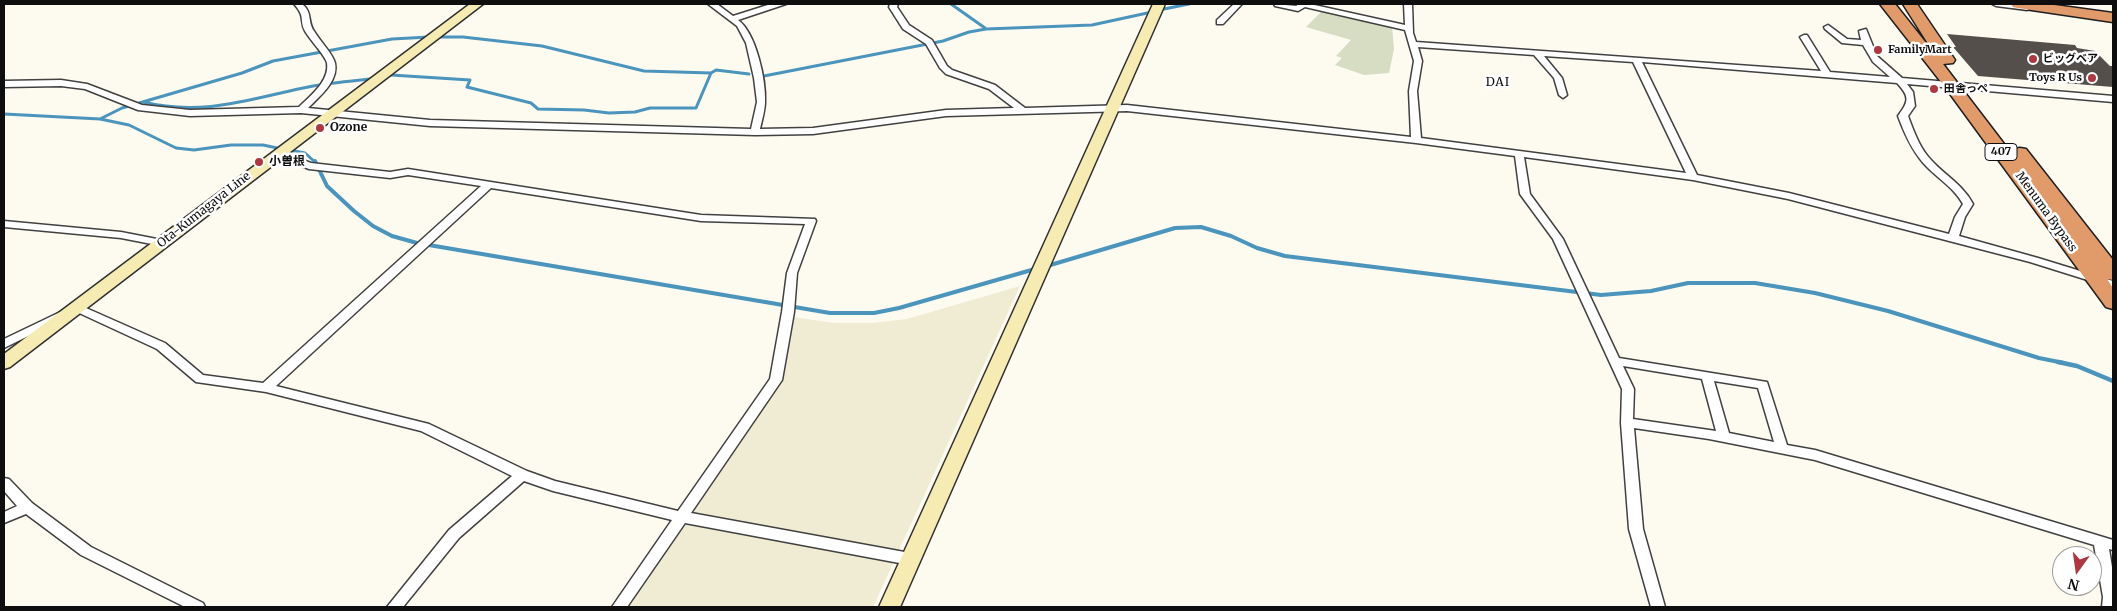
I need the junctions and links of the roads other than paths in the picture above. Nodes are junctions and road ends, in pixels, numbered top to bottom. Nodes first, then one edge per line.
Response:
1 (298, 4) edge
2 (477, 4) edge
3 (712, 4) edge
4 (782, 4) edge
5 (894, 4) edge
6 (1159, 4) edge
7 (1238, 4) edge
8 (1278, 4) edge
9 (1302, 4) edge
10 (1408, 4) edge
11 (1887, 4) edge
12 (1910, 4) edge
13 (1996, 4) edge
14 (2018, 4) edge
15 (2068, 4) edge
16 (2093, 4) edge
17 (2113, 7) edge
18 (2113, 11) edge
19 (2113, 18) edge
20 (733, 19) junction
21 (1220, 22) dead end
22 (1828, 27) dead end
23 (1409, 28) junction
24 (1863, 31) dead end
25 (1804, 37) dead end
26 (1865, 43) junction
27 (1413, 44) junction
28 (1538, 54) junction
29 (1637, 61) junction
30 (1827, 74) junction
31 (1900, 80) junction
32 (4, 84) edge
33 (1959, 85) junction
34 (1563, 94) dead end
35 (2113, 99) edge
36 (301, 110) junction
37 (1022, 110) junction
38 (1112, 110) junction
39 (334, 112) junction
40 (755, 132) junction
41 (1416, 140) junction
42 (282, 151) junction
43 (1519, 153) junction
44 (1693, 177) junction
45 (488, 185) junction
46 (4, 224) edge
47 (1953, 238) junction
48 (162, 243) junction
49 (2113, 274) edge
50 (2094, 278) junction
51 (2113, 285) edge
52 (2113, 302) edge
53 (77, 308) junction
54 (4, 344) edge
55 (1615, 361) junction
56 (4, 363) edge
57 (1707, 376) junction
58 (266, 388) junction
59 (1627, 423) junction
60 (1724, 436) junction
61 (1782, 448) junction
62 (522, 475) junction
63 (4, 483) edge
64 (27, 507) junction
65 (680, 517) junction
66 (4, 518) edge
67 (2107, 543) edge
68 (910, 559) junction
69 (196, 607) edge
70 (394, 607) edge
71 (619, 607) edge
72 (889, 607) edge
73 (1658, 607) edge
74 (2109, 607) edge

1 - 36 street
2 - 39 street, Ota-Kumagaya Line
3 - 20 street
4 - 20 street
5 - 37 street
6 - 38 street
7 - 21 street
8 - 9 street
9 - 23 street
10 - 23 street
11 - 33 highway, Menuma Bypass / 407
12 - 33 highway, Menuma Bypass / 407
13 - 19 street
14 - 19 highway
15 - 18 highway
16 - 17 highway
20 - 40 street
22 - 26 street
23 - 27 street
24 - 26 street
25 - 30 street
26 - 31 street
27 - 28 street
27 - 41 street
28 - 29 street
28 - 34 street
29 - 30 street
29 - 44 street
30 - 31 street
31 - 33 street
31 - 47 street
32 - 36 street
33 - 35 street
33 - 49 highway, Menuma Bypass / 407
33 - 50 highway, Menuma Bypass / 407
36 - 39 street
37 - 38 street
37 - 40 street
38 - 41 street
38 - 68 street
39 - 40 street
39 - 42 street, Ota-Kumagaya Line
41 - 43 street
42 - 45 street
42 - 48 street, Ota-Kumagaya Line
43 - 44 street
43 - 55 street
44 - 47 street
45 - 58 street
45 - 65 street
46 - 48 street
47 - 50 street
48 - 53 street, Ota-Kumagaya Line
50 - 51 street
50 - 52 highway, Menuma Bypass / 407
53 - 54 street
53 - 56 street, Ota-Kumagaya Line
53 - 58 street
55 - 57 street
55 - 59 street
57 - 60 street
57 - 61 street
58 - 62 street
59 - 60 street
59 - 73 street
60 - 61 street
61 - 67 street
62 - 65 street
62 - 70 street
63 - 64 street
64 - 66 street
64 - 69 street
65 - 68 street
65 - 71 street
67 - 74 street
68 - 72 street

